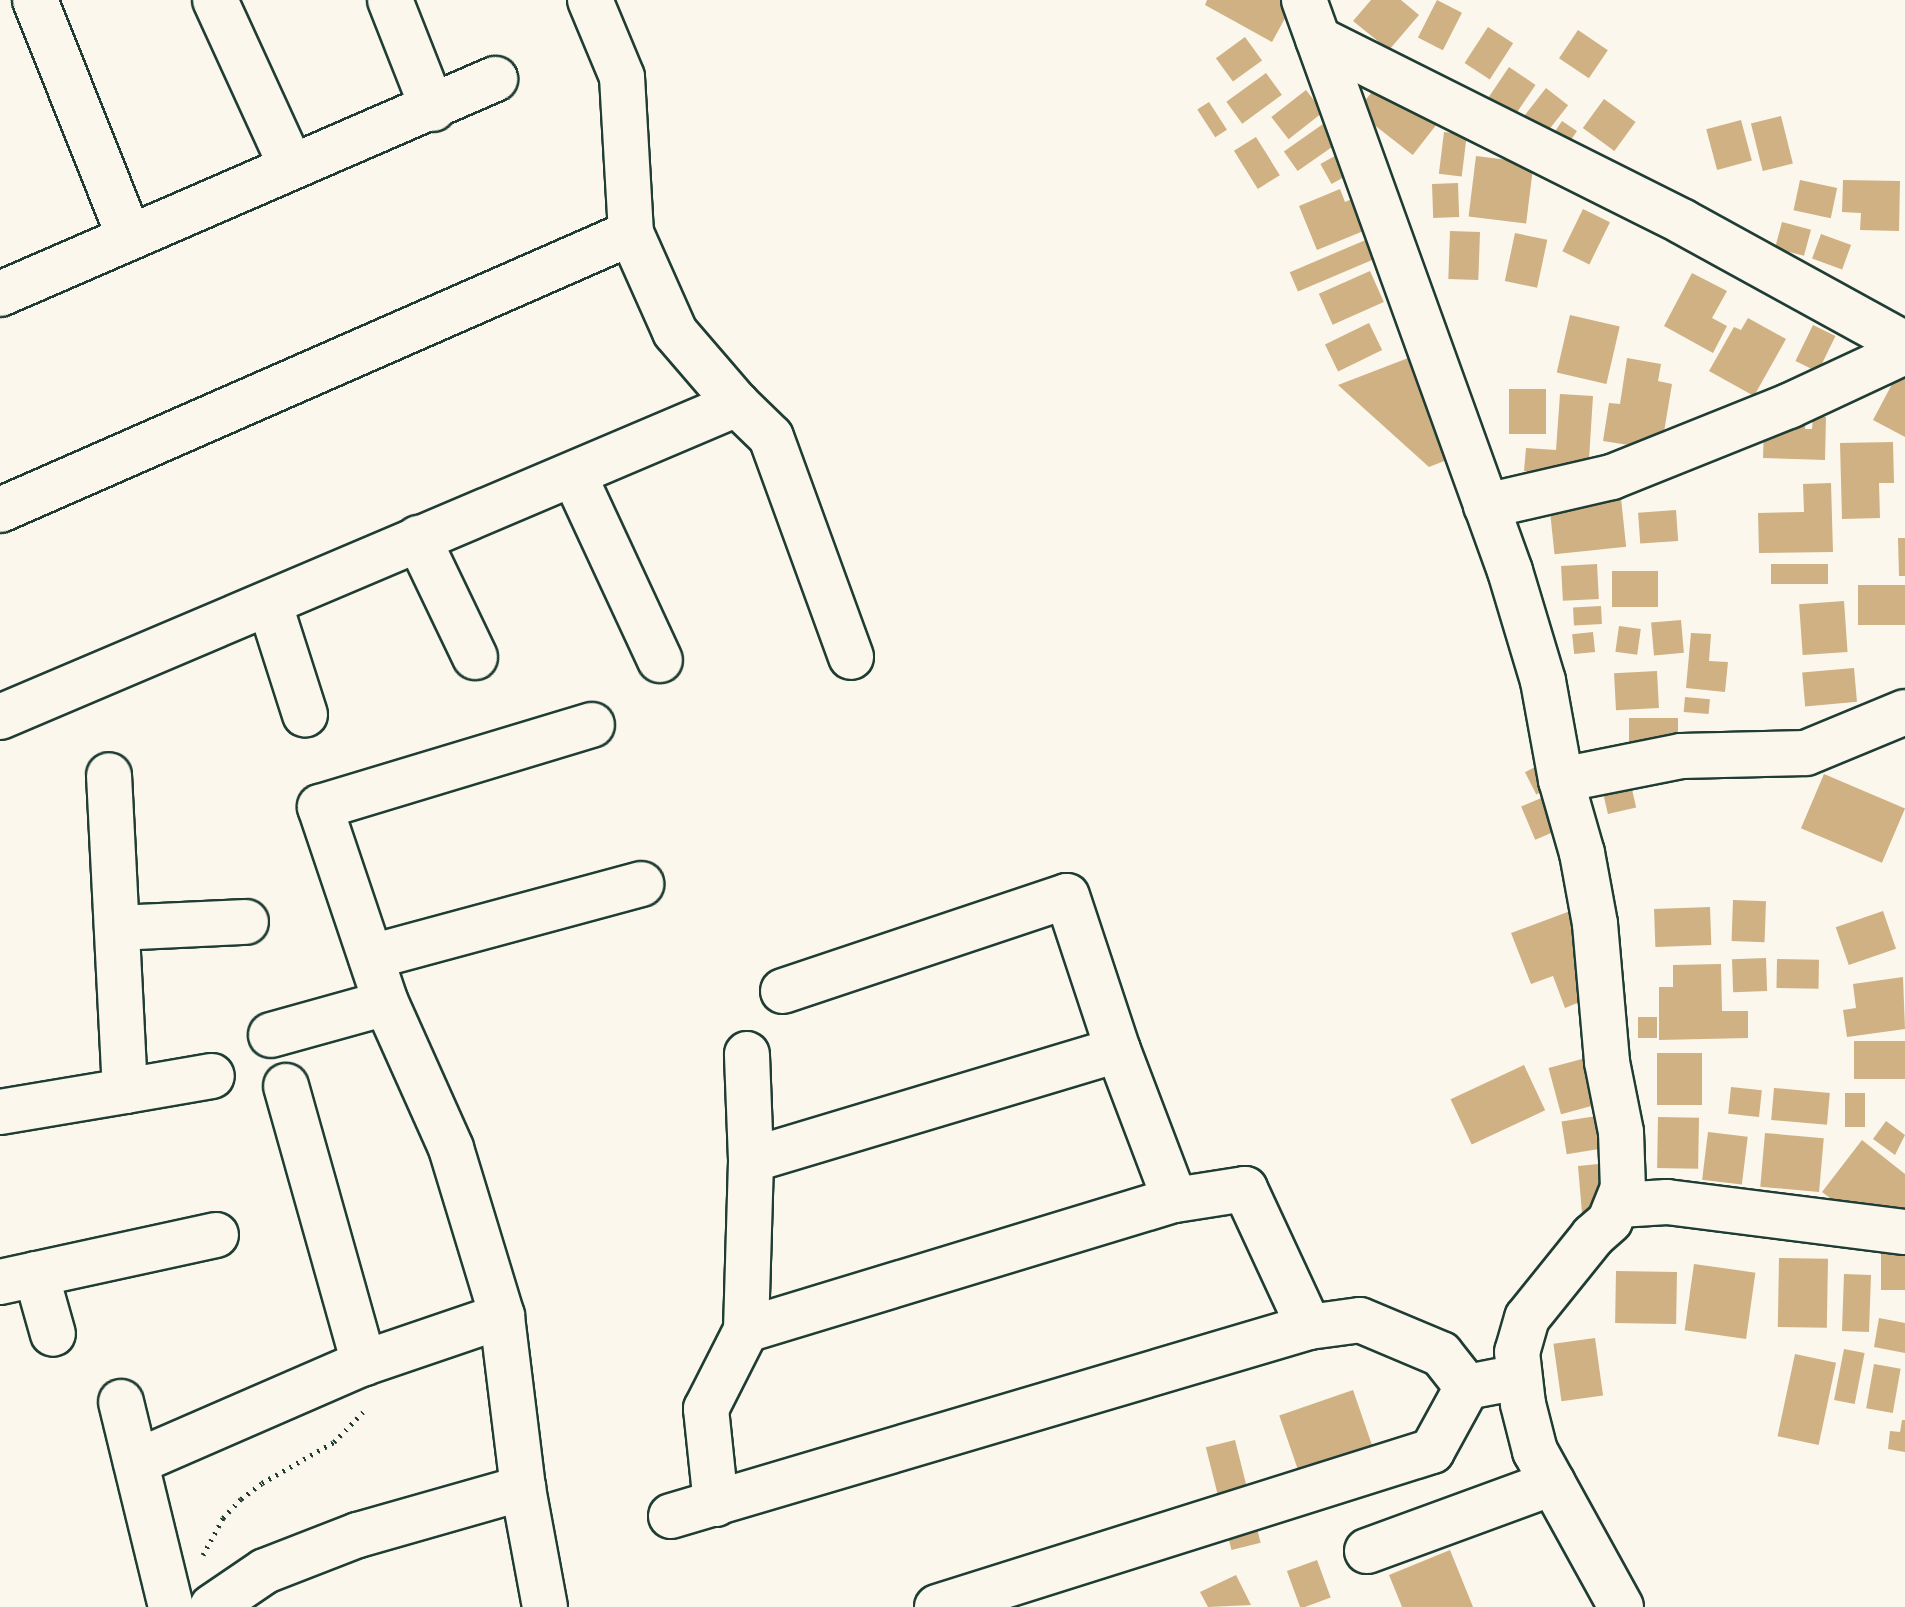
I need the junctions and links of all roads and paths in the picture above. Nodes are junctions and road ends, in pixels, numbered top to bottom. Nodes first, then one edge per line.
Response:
1 (35, 0) edge
2 (215, 0) edge
3 (390, 0) edge
4 (590, 0) edge
5 (1311, 19) edge
6 (495, 79) dead end
7 (433, 109) junction
8 (291, 166) junction
9 (631, 233) junction
10 (129, 236) junction
11 (0, 294) edge
12 (1905, 344) edge
13 (1905, 352) edge
14 (737, 404) junction
15 (574, 475) junction
16 (1486, 506) junction
17 (0, 510) edge
18 (418, 538) junction
19 (270, 605) junction
20 (475, 657) dead end
21 (851, 657) dead end
22 (660, 660) dead end
23 (1905, 712) edge
24 (305, 715) dead end
25 (0, 717) edge
26 (592, 725) dead end
27 (109, 775) dead end
28 (1561, 780) junction
29 (641, 884) dead end
30 (246, 922) dead end
31 (117, 928) junction
32 (371, 957) junction
33 (783, 991) dead end
34 (386, 1003) junction
35 (271, 1035) dead end
36 (1118, 1050) junction
37 (747, 1054) dead end
38 (212, 1076) dead end
39 (286, 1086) dead end
40 (125, 1091) junction
41 (0, 1112) edge
42 (751, 1160) junction
43 (1175, 1200) junction
44 (1619, 1205) junction
45 (1905, 1232) edge
46 (216, 1235) dead end
47 (18, 1278) edge
48 (502, 1316) junction
49 (1309, 1327) junction
50 (746, 1330) junction
51 (53, 1334) dead end
52 (1519, 1376) junction
53 (366, 1381) junction
54 (1467, 1387) junction
55 (121, 1402) dead end
56 (136, 1462) junction
57 (1553, 1483) junction
58 (523, 1488) junction
59 (716, 1504) junction
60 (671, 1516) dead end
61 (1367, 1551) dead end
62 (202, 1564) dead end
63 (171, 1607) edge
64 (212, 1607) edge
65 (545, 1607) edge
66 (937, 1607) edge
67 (1621, 1607) edge

1 - 10 street
2 - 8 street
3 - 7 street
4 - 9 street
5 - 12 street
5 - 16 street
6 - 7 street
7 - 8 street
8 - 10 street
9 - 14 street
9 - 17 street
10 - 11 street
13 - 16 street
14 - 15 street
14 - 21 street
15 - 18 street
15 - 22 street
16 - 28 street
18 - 19 street
18 - 20 street
19 - 24 street
19 - 25 street
23 - 28 street
26 - 32 street
27 - 31 street
28 - 44 street
29 - 32 street
30 - 31 street
31 - 40 street
32 - 34 street
33 - 36 street
34 - 35 street
34 - 48 street
36 - 42 street
36 - 43 street
37 - 42 street
38 - 40 street
39 - 53 street
40 - 41 street
42 - 50 street
43 - 49 street
43 - 50 street
44 - 45 street
44 - 52 street
46 - 47 street
47 - 51 street
48 - 53 street
48 - 58 street
49 - 54 street
49 - 59 street
50 - 59 street
52 - 54 street
52 - 57 street
53 - 56 street
53 - 62 path
54 - 66 street
55 - 56 street
56 - 63 street
57 - 61 street
57 - 67 street
58 - 64 street
58 - 65 street
59 - 60 street

